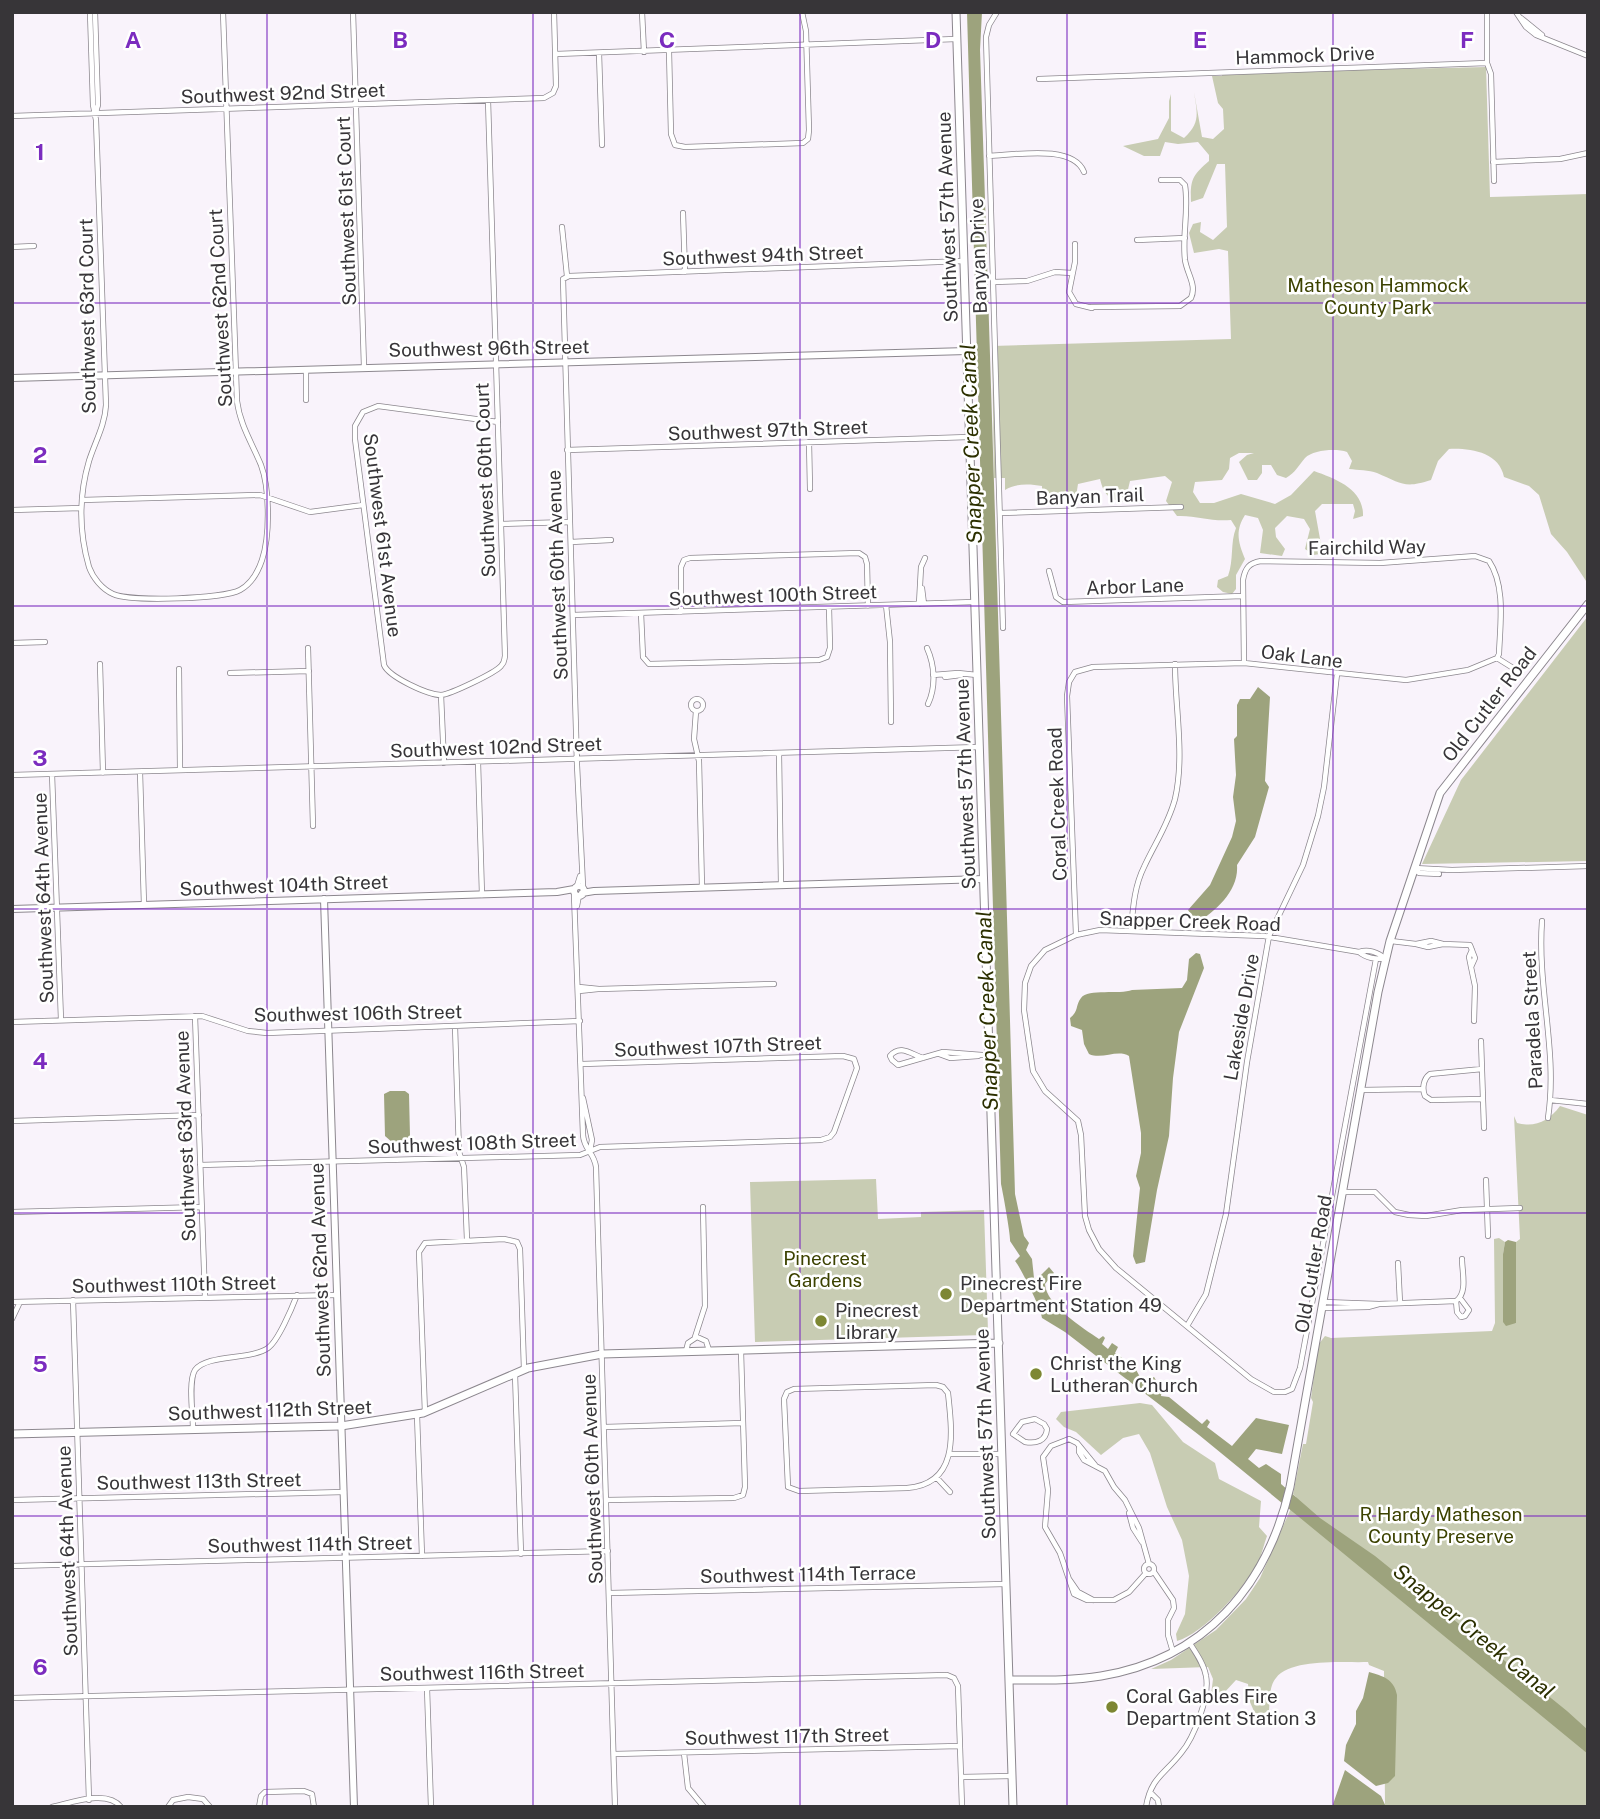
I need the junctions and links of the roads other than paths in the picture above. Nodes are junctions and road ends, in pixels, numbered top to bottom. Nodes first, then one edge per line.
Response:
1 (92, 12) edge
2 (223, 12) edge
3 (353, 12) edge
4 (554, 12) edge
5 (642, 12) edge
6 (802, 12) edge
7 (956, 12) edge
8 (997, 12) edge
9 (1487, 12) edge
10 (1516, 12) edge
11 (957, 39) junction
12 (806, 45) junction
13 (668, 51) junction
14 (644, 52) junction
15 (599, 53) junction
16 (555, 54) junction
17 (1588, 55) edge
18 (1487, 63) junction
19 (1040, 79) dead end
20 (488, 100) junction
21 (356, 104) junction
22 (226, 109) junction
23 (95, 113) junction
24 (12, 116) edge
25 (602, 145) dead end
26 (1588, 153) edge
27 (989, 156) junction
28 (1493, 162) junction
29 (1084, 172) dead end
30 (1161, 180) dead end
31 (1494, 181) dead end
32 (683, 213) dead end
33 (562, 227) dead end
34 (1185, 238) junction
35 (1138, 240) dead end
36 (1075, 244) dead end
37 (34, 246) dead end
38 (12, 247) edge
39 (964, 261) junction
40 (685, 272) junction
41 (1072, 273) junction
42 (566, 277) junction
43 (993, 282) junction
44 (967, 351) junction
45 (565, 361) junction
46 (496, 363) junction
47 (364, 367) junction
48 (306, 369) junction
49 (235, 371) junction
50 (105, 375) junction
51 (12, 378) edge
52 (306, 400) dead end
53 (498, 422) junction
54 (969, 437) junction
55 (809, 442) junction
56 (567, 450) junction
57 (810, 489) dead end
58 (267, 496) junction
59 (82, 500) junction
60 (363, 505) junction
61 (1181, 507) dead end
62 (81, 508) junction
63 (12, 510) edge
64 (1000, 513) junction
65 (570, 522) junction
66 (501, 524) junction
67 (611, 540) dead end
68 (571, 542) junction
69 (925, 558) dead end
70 (1049, 571) dead end
71 (108, 591) joint
72 (1243, 596) junction
73 (974, 602) junction
74 (921, 604) junction
75 (1588, 604) edge
76 (888, 605) junction
77 (868, 606) junction
78 (829, 607) junction
79 (681, 611) junction
80 (641, 613) junction
81 (573, 615) junction
82 (1003, 628) dead end
83 (45, 642) dead end
84 (12, 643) edge
85 (308, 648) dead end
86 (927, 648) dead end
87 (1497, 658) junction
88 (1244, 663) junction
89 (100, 664) dead end
90 (1175, 664) junction
91 (178, 669) dead end
92 (309, 671) junction
93 (230, 673) dead end
94 (1521, 673) dead end
95 (1073, 674) joint
96 (1337, 674) junction
97 (933, 675) junction
98 (977, 675) junction
99 (441, 695) junction
100 (928, 704) dead end
101 (696, 711) dead end
102 (891, 722) dead end
103 (980, 747) junction
104 (779, 753) junction
105 (697, 755) junction
106 (577, 759) junction
107 (478, 762) junction
108 (444, 763) junction
109 (312, 766) junction
110 (180, 770) junction
111 (103, 772) junction
112 (140, 772) junction
113 (52, 774) junction
114 (12, 775) edge
115 (313, 826) dead end
116 (1588, 866) edge
117 (1413, 868) junction
118 (1452, 870) junction
119 (984, 879) junction
120 (781, 885) junction
121 (702, 887) junction
122 (578, 891) junction
123 (482, 895) junction
124 (324, 899) junction
125 (144, 905) junction
126 (57, 907) junction
127 (12, 909) edge
128 (1542, 921) dead end
129 (1131, 930) junction
130 (1076, 935) junction
131 (1269, 936) junction
132 (1390, 942) junction
133 (1359, 952) junction
134 (1376, 958) junction
135 (1385, 958) junction
136 (774, 984) dead end
137 (579, 989) junction
138 (195, 1016) junction
139 (61, 1020) junction
140 (12, 1021) edge
141 (580, 1021) junction
142 (1474, 1021) dead end
143 (454, 1026) junction
144 (328, 1031) junction
145 (1482, 1041) dead end
146 (985, 1054) junction
147 (923, 1058) junction
148 (582, 1064) junction
149 (1482, 1069) junction
150 (1423, 1089) junction
151 (1361, 1090) junction
152 (583, 1098) junction
153 (1483, 1099) junction
154 (1550, 1100) junction
155 (1588, 1104) edge
156 (199, 1115) junction
157 (1548, 1118) dead end
158 (12, 1121) edge
159 (1484, 1128) dead end
160 (828, 1139) joint
161 (590, 1151) junction
162 (461, 1158) junction
163 (332, 1162) junction
164 (200, 1165) junction
165 (1486, 1180) dead end
166 (1342, 1192) junction
167 (201, 1207) junction
168 (703, 1207) dead end
169 (1520, 1208) dead end
170 (1487, 1209) junction
171 (12, 1212) edge
172 (1488, 1236) dead end
173 (467, 1240) junction
174 (1462, 1259) dead end
175 (1398, 1263) dead end
176 (297, 1295) junction
177 (337, 1295) junction
178 (205, 1297) junction
179 (73, 1300) junction
180 (12, 1302) edge
181 (20, 1302) junction
182 (1400, 1303) junction
183 (1322, 1305) junction
184 (12, 1319) edge
185 (1187, 1327) junction
186 (697, 1338) junction
187 (999, 1343) junction
188 (709, 1350) junction
189 (741, 1350) junction
190 (686, 1351) junction
191 (601, 1354) junction
192 (524, 1370) junction
193 (515, 1374) junction
194 (1288, 1391) joint
195 (421, 1414) junction
196 (743, 1423) junction
197 (341, 1426) junction
198 (604, 1427) junction
199 (194, 1429) junction
200 (77, 1432) junction
201 (12, 1434) edge
202 (1000, 1434) junction
203 (1013, 1434) junction
204 (1044, 1439) junction
205 (1051, 1446) junction
206 (950, 1454) junction
207 (1001, 1454) junction
208 (937, 1478) junction
209 (344, 1492) junction
210 (950, 1492) dead end
211 (79, 1499) junction
212 (12, 1500) edge
213 (606, 1500) junction
214 (608, 1551) junction
215 (521, 1554) junction
216 (422, 1556) junction
217 (346, 1558) junction
218 (81, 1564) junction
219 (1149, 1564) junction
220 (12, 1566) edge
221 (1154, 1572) junction
222 (1146, 1573) junction
223 (1006, 1584) junction
224 (610, 1593) junction
225 (1189, 1643) junction
226 (1174, 1651) junction
227 (1009, 1680) junction
228 (612, 1683) junction
229 (428, 1688) junction
230 (350, 1689) junction
231 (86, 1696) junction
232 (12, 1698) edge
233 (960, 1746) junction
234 (684, 1753) junction
235 (614, 1754) junction
236 (1012, 1776) junction
237 (961, 1777) junction
238 (1150, 1792) junction
239 (89, 1800) junction
240 (52, 1807) edge
241 (121, 1807) edge
242 (168, 1807) edge
243 (210, 1807) edge
244 (259, 1807) edge
245 (314, 1807) edge
246 (354, 1807) edge
247 (431, 1807) edge
248 (615, 1807) edge
249 (704, 1807) edge
250 (962, 1807) edge
251 (1013, 1807) edge
252 (1146, 1807) edge
253 (1159, 1807) edge

1 - 23 street, Southwest 63rd Court
2 - 22 street, Southwest 62nd Court
3 - 21 street, Southwest 61st Court
4 - 16 street
5 - 14 street
6 - 12 street
7 - 11 main road, Southwest 57th Avenue
8 - 27 street, Banyan Drive
9 - 18 street
10 - 17 street
11 - 12 street
11 - 39 main road, Southwest 57th Avenue
12 - 13 street
12 - 13 street
13 - 14 street
14 - 15 street
15 - 16 street
15 - 25 street
16 - 20 street, Southwest 92nd Street
18 - 19 street, Hammock Drive
18 - 28 street
20 - 21 street, Southwest 92nd Street
20 - 46 street, Southwest 60th Court
21 - 22 street, Southwest 92nd Street
21 - 47 street, Southwest 61st Court
22 - 23 street, Southwest 92nd Street
22 - 49 street, Southwest 62nd Court
23 - 24 street, Southwest 92nd Street
23 - 50 street, Southwest 63rd Court
26 - 28 street
27 - 29 street
27 - 43 street, Banyan Drive
28 - 31 street
30 - 34 street
32 - 40 street
33 - 42 street, Southwest 60th Avenue
34 - 35 street
34 - 41 street
36 - 41 street
37 - 38 street
39 - 40 street, Southwest 94th Street
39 - 44 main road, Southwest 57th Avenue
40 - 42 street, Southwest 94th Street
41 - 43 street
42 - 45 street, Southwest 60th Avenue
43 - 64 street, Banyan Drive
44 - 45 street, Southwest 96th Street
44 - 54 main road, Southwest 57th Avenue
45 - 46 street, Southwest 96th Street
45 - 56 street, Southwest 60th Avenue
46 - 47 street, Southwest 96th Street
46 - 53 street, Southwest 60th Court
47 - 48 street, Southwest 96th Street
48 - 49 street, Southwest 96th Street
48 - 52 street
49 - 50 street, Southwest 96th Street
49 - 58 street, Southwest 62nd Court
50 - 51 street, Southwest 96th Street
50 - 59 street, Southwest 63rd Court
53 - 60 street, Southwest 61st Avenue
53 - 66 street, Southwest 60th Court
54 - 55 street, Southwest 97th Street
54 - 73 main road, Southwest 57th Avenue
55 - 56 street, Southwest 97th Street
55 - 57 street
56 - 65 street, Southwest 60th Avenue
58 - 59 street
58 - 60 street
58 - 71 street, Southwest 62nd Court
59 - 62 street, Southwest 63rd Court
60 - 99 street, Southwest 61st Avenue
61 - 64 street, Banyan Trail
62 - 63 street
62 - 71 street, Southwest 63rd Court
64 - 82 street, Banyan Drive
65 - 66 street
65 - 68 street, Southwest 60th Avenue
66 - 99 street, Southwest 60th Court
67 - 68 street
68 - 81 street, Southwest 60th Avenue
69 - 74 street
70 - 72 street, Arbor Lane
72 - 87 street, Fairchild Way
72 - 88 street
73 - 74 street, Southwest 100th Street
73 - 98 main road, Southwest 57th Avenue
74 - 76 street, Southwest 100th Street
75 - 117 main road, Old Cutler Road
76 - 77 street, Southwest 100th Street
76 - 102 street
77 - 78 street, Southwest 100th Street
77 - 79 street
78 - 79 street, Southwest 100th Street
78 - 80 street
79 - 80 street, Southwest 100th Street
80 - 81 street, Southwest 100th Street
81 - 106 street, Southwest 60th Avenue
83 - 84 street
85 - 92 street
86 - 97 street
87 - 94 street
87 - 96 street, Oak Lane
88 - 90 street, Oak Lane
88 - 96 street, Oak Lane
89 - 111 street
90 - 95 street, Oak Lane
90 - 129 street
91 - 110 street
92 - 93 street
92 - 109 street
95 - 130 street, Coral Creek Road
96 - 131 street, Lakeside Drive
97 - 98 street
97 - 100 street
98 - 103 main road, Southwest 57th Avenue
99 - 108 street
101 - 105 street
103 - 104 street, Southwest 102nd Street
103 - 119 main road, Southwest 57th Avenue
104 - 105 street, Southwest 102nd Street
104 - 120 street
105 - 106 street, Southwest 102nd Street
105 - 121 street
106 - 107 street, Southwest 102nd Street
106 - 122 street, Southwest 60th Avenue
107 - 108 street, Southwest 102nd Street
107 - 123 street
108 - 109 street, Southwest 102nd Street
109 - 110 street, Southwest 102nd Street
109 - 115 street
110 - 112 street, Southwest 102nd Street
111 - 112 street, Southwest 102nd Street
111 - 113 street, Southwest 102nd Street
112 - 125 street
113 - 114 street, Southwest 102nd Street
113 - 126 street, Southwest 64th Avenue
116 - 118 street
117 - 118 street
117 - 118 street
117 - 132 main road, Old Cutler Road
119 - 120 street, Southwest 104th Street
119 - 146 main road, Southwest 57th Avenue
120 - 121 street, Southwest 104th Street
121 - 122 street, Southwest 104th Street
122 - 123 street, Southwest 104th Street
122 - 137 street, Southwest 60th Avenue
123 - 124 street, Southwest 104th Street
124 - 125 street, Southwest 104th Street
124 - 144 street, Southwest 62nd Avenue
125 - 126 street, Southwest 104th Street
126 - 127 street, Southwest 104th Street
126 - 139 street, Southwest 64th Avenue
128 - 154 street, Paradela Street
129 - 130 street, Snapper Creek Road
129 - 131 street, Snapper Creek Road
130 - 185 street, Snapper Creek Road
131 - 133 street, Snapper Creek Road
131 - 185 street, Lakeside Drive
132 - 135 main road, Old Cutler Road
132 - 142 street
133 - 134 street, Snapper Creek Road
133 - 135 street, Snapper Creek Road
134 - 135 street, Snapper Creek Road
134 - 194 street, Old Cutler Road
135 - 151 main road, Old Cutler Road
136 - 137 street
137 - 141 street, Southwest 60th Avenue
138 - 139 street, Southwest 106th Street
138 - 144 street, Southwest 106th Street
138 - 156 street, Southwest 63rd Avenue
139 - 140 street, Southwest 106th Street
141 - 143 street, Southwest 106th Street
141 - 148 street, Southwest 60th Avenue
143 - 144 street, Southwest 106th Street
143 - 162 street
144 - 163 street, Southwest 62nd Avenue
145 - 149 street
146 - 147 street
146 - 187 main road, Southwest 57th Avenue
147 - 147 street
148 - 152 street, Southwest 60th Avenue
148 - 160 street, Southwest 107th Street
149 - 150 street
149 - 153 street
150 - 151 street
150 - 153 street
151 - 166 main road, Old Cutler Road
152 - 161 street, Southwest 60th Avenue
152 - 161 street, Southwest 60th Avenue
153 - 159 street
154 - 155 street
154 - 157 street, Paradela Street
156 - 158 street
156 - 164 street, Southwest 63rd Avenue
160 - 161 street, Southwest 108th Street
161 - 162 street, Southwest 108th Street
161 - 191 street, Southwest 60th Avenue
162 - 163 street, Southwest 108th Street
162 - 173 street
163 - 164 street, Southwest 108th Street
163 - 177 street, Southwest 62nd Avenue
164 - 167 street, Southwest 63rd Avenue
165 - 170 street
166 - 170 street
166 - 183 main road, Old Cutler Road
167 - 171 street
167 - 178 street, Southwest 63rd Avenue
168 - 186 street
169 - 170 street
170 - 172 street
173 - 192 street
173 - 195 street
174 - 182 street
175 - 182 street
176 - 177 street, Southwest 110th Street
176 - 178 street, Southwest 110th Street
176 - 199 street
177 - 197 street, Southwest 62nd Avenue
178 - 179 street, Southwest 110th Street
179 - 181 street, Southwest 110th Street
179 - 200 street, Southwest 64th Avenue
180 - 181 street, Southwest 110th Street
181 - 184 street
182 - 183 street
183 - 225 main road, Old Cutler Road
185 - 194 street, Snapper Creek Road
186 - 188 street
186 - 190 street
187 - 189 main road, Southwest 112th Street
187 - 202 main road, Southwest 57th Avenue
188 - 189 main road, Southwest 112th Street
188 - 190 main road, Southwest 112th Street
189 - 196 street
190 - 191 main road, Southwest 112th Street
191 - 192 main road, Southwest 112th Street
191 - 198 street, Southwest 60th Avenue
192 - 193 main road, Southwest 112th Street
193 - 195 main road, Southwest 112th Street
193 - 215 street
195 - 197 main road, Southwest 112th Street
195 - 216 street
196 - 198 street
196 - 213 street
197 - 199 main road, Southwest 112th Street
197 - 209 street, Southwest 62nd Avenue
198 - 213 street, Southwest 60th Avenue
199 - 200 main road, Southwest 112th Street
200 - 201 main road, Southwest 112th Street
200 - 211 street, Southwest 64th Avenue
202 - 203 street
202 - 207 main road, Southwest 57th Avenue
203 - 204 street
203 - 204 street
204 - 205 street
205 - 219 street
205 - 222 street
206 - 207 street
206 - 208 street
206 - 208 street
207 - 223 main road, Southwest 57th Avenue
208 - 210 street
209 - 211 street, Southwest 113th Street
209 - 217 street, Southwest 62nd Avenue
211 - 212 street, Southwest 113th Street
211 - 218 street, Southwest 64th Avenue
213 - 214 street, Southwest 60th Avenue
214 - 215 street, Southwest 114th Street
214 - 224 street, Southwest 60th Avenue
215 - 216 street, Southwest 114th Street
216 - 217 street, Southwest 114th Street
217 - 218 street, Southwest 114th Street
217 - 230 street, Southwest 62nd Avenue
218 - 220 street, Southwest 114th Street
218 - 231 street, Southwest 64th Avenue
219 - 221 street
219 - 222 street
221 - 222 street
221 - 226 street
223 - 224 street, Southwest 114th Terrace
223 - 227 main road, Southwest 57th Avenue
224 - 228 street, Southwest 60th Avenue
225 - 226 main road, Old Cutler Road
225 - 238 street
226 - 227 main road, Old Cutler Road
227 - 236 main road
228 - 229 street, Southwest 116th Street
228 - 233 street, Southwest 116th Street
228 - 235 street, Southwest 60th Avenue
229 - 230 street, Southwest 116th Street
229 - 247 street
230 - 231 street, Southwest 116th Street
230 - 246 street, Southwest 62nd Avenue
231 - 232 street, Southwest 116th Street
231 - 239 street, Southwest 64th Avenue
233 - 234 street, Southwest 117th Street
233 - 237 street
234 - 235 street, Southwest 117th Street
234 - 249 street
235 - 248 street, Southwest 60th Avenue
236 - 237 street
236 - 251 main road
237 - 250 street
238 - 252 street
238 - 253 street
239 - 240 street
239 - 241 street
242 - 243 street
244 - 245 street

